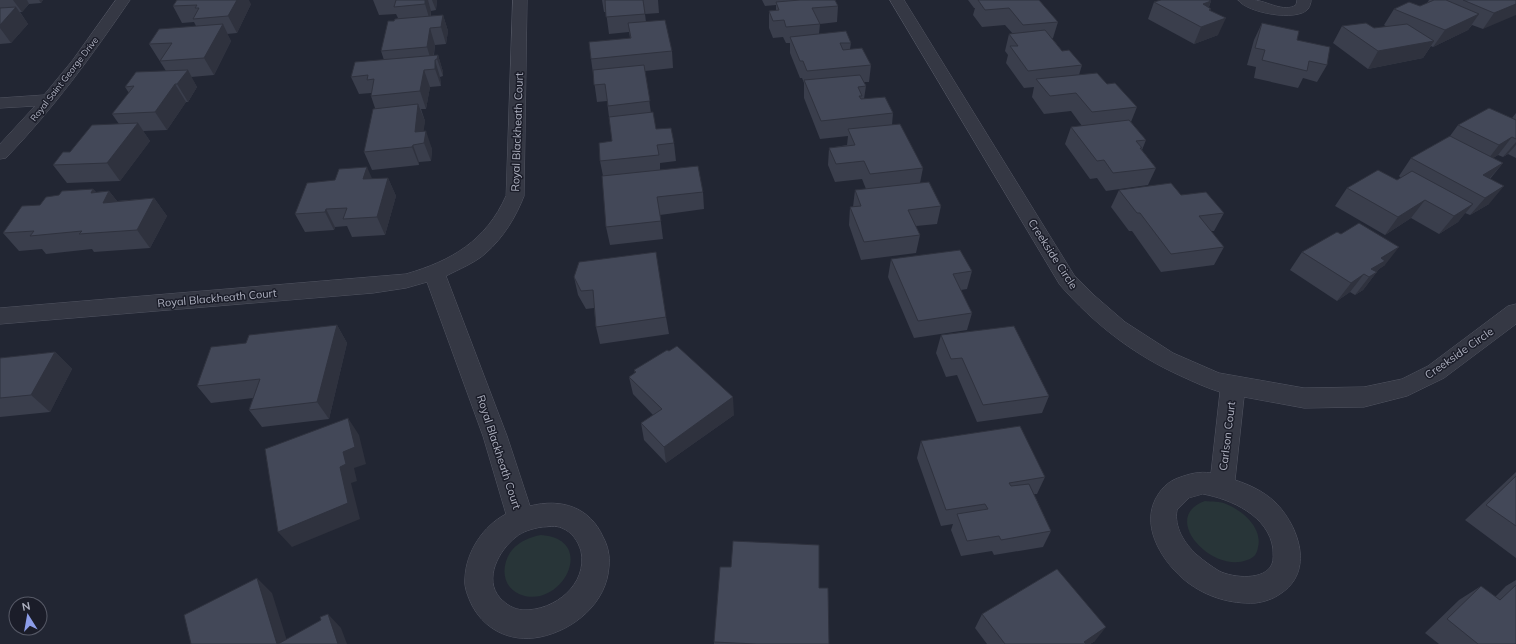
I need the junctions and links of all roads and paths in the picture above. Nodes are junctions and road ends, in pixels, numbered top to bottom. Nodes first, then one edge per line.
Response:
1 (123, 0) edge
2 (520, 0) edge
3 (897, 0) edge
4 (1245, 0) edge
5 (1304, 0) edge
6 (49, 100) junction
7 (0, 103) edge
8 (0, 154) edge
9 (434, 273) junction
10 (1516, 312) edge
11 (0, 316) edge
12 (1233, 386) junction
13 (1222, 486) junction
14 (521, 520) junction

1 - 6 street, Royal Saint George Drive
2 - 9 street, Royal Blackheath Court
3 - 12 street, Creekside Circle
4 - 5 street
6 - 7 street
6 - 8 street, Royal Saint George Drive
9 - 11 street, Royal Blackheath Court
9 - 14 street, Royal Blackheath Court
10 - 12 street, Creekside Circle
12 - 13 street, Carlson Court
13 - 13 street, Carlson Court
14 - 14 street, Royal Blackheath Court

